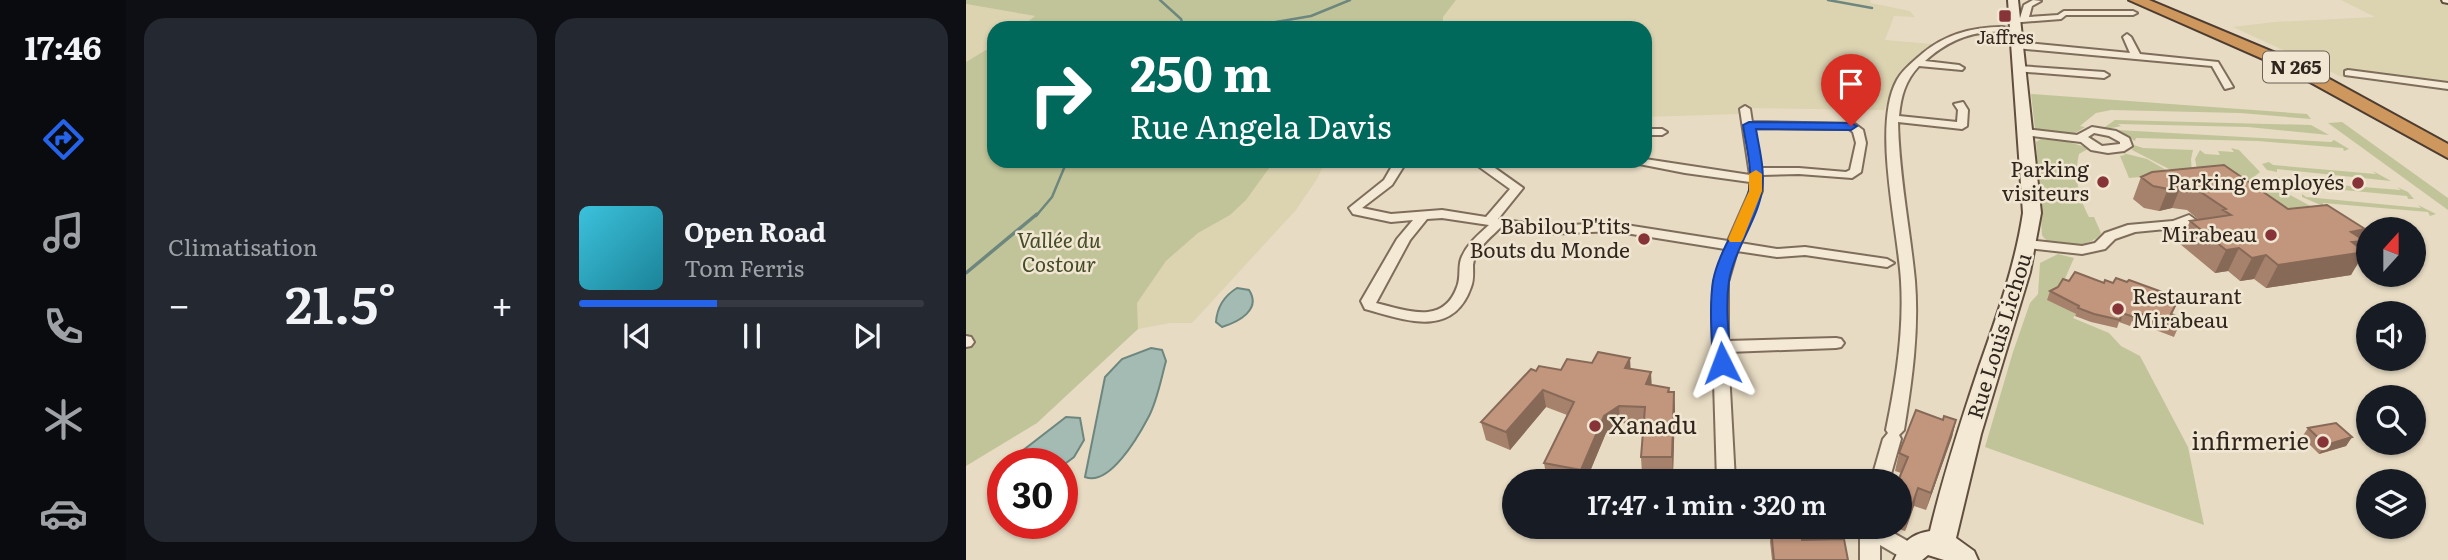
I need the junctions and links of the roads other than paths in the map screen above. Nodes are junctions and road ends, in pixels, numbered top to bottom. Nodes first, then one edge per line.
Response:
1 (2013, 0) edge
2 (2148, 0) edge
3 (2037, 1) edge
4 (2134, 6) edge
5 (2017, 24) junction
6 (2127, 37) dead end
7 (2016, 45) junction
8 (2136, 57) junction
9 (1917, 63) junction
10 (1959, 68) dead end
11 (2018, 69) junction
12 (2348, 73) dead end
13 (2104, 75) dead end
14 (2448, 86) edge
15 (2228, 87) dead end
16 (1959, 104) dead end
17 (1745, 109) dead end
18 (1892, 118) junction
19 (1749, 125) junction
20 (1652, 132) edge
21 (1661, 132) dead end
22 (2025, 132) junction
23 (2083, 139) dead end
24 (2448, 144) edge
25 (2448, 152) edge
26 (1652, 164) edge
27 (1396, 168) edge
28 (1487, 168) edge
29 (1755, 175) junction
30 (1423, 216) junction
31 (1493, 222) junction
32 (2178, 224) dead end
33 (2028, 244) junction
34 (1732, 246) junction
35 (1887, 263) dead end
36 (1836, 343) dead end
37 (1721, 346) junction
38 (1726, 469) edge
39 (1884, 469) edge
40 (1869, 539) edge
41 (1885, 539) edge
42 (1941, 544) junction
43 (1909, 556) edge
44 (1870, 560) edge
45 (1964, 560) edge

1 - 5 main road, Rue Louis Lichou
2 - 24 highway, N 265
3 - 5 street
4 - 5 street
4 - 25 highway, N 265
5 - 7 main road, Rue Louis Lichou
5 - 9 street
6 - 8 street
7 - 8 street
7 - 11 main road, Rue Louis Lichou
8 - 15 street
9 - 10 street
9 - 18 street
11 - 13 street
11 - 22 main road, Rue Louis Lichou
12 - 14 street
16 - 18 street
17 - 19 street
18 - 39 street
19 - 29 street
19 - 29 street
20 - 21 street
22 - 23 street
22 - 33 main road, Rue Louis Lichou
26 - 29 street
27 - 30 street
28 - 31 street
29 - 34 street
30 - 31 street
30 - 31 street
31 - 34 street
32 - 33 street
33 - 42 main road, Rue Louis Lichou
34 - 35 street
34 - 37 street
36 - 37 street
37 - 38 street
40 - 44 street
41 - 43 street
42 - 43 main road
42 - 45 main road

